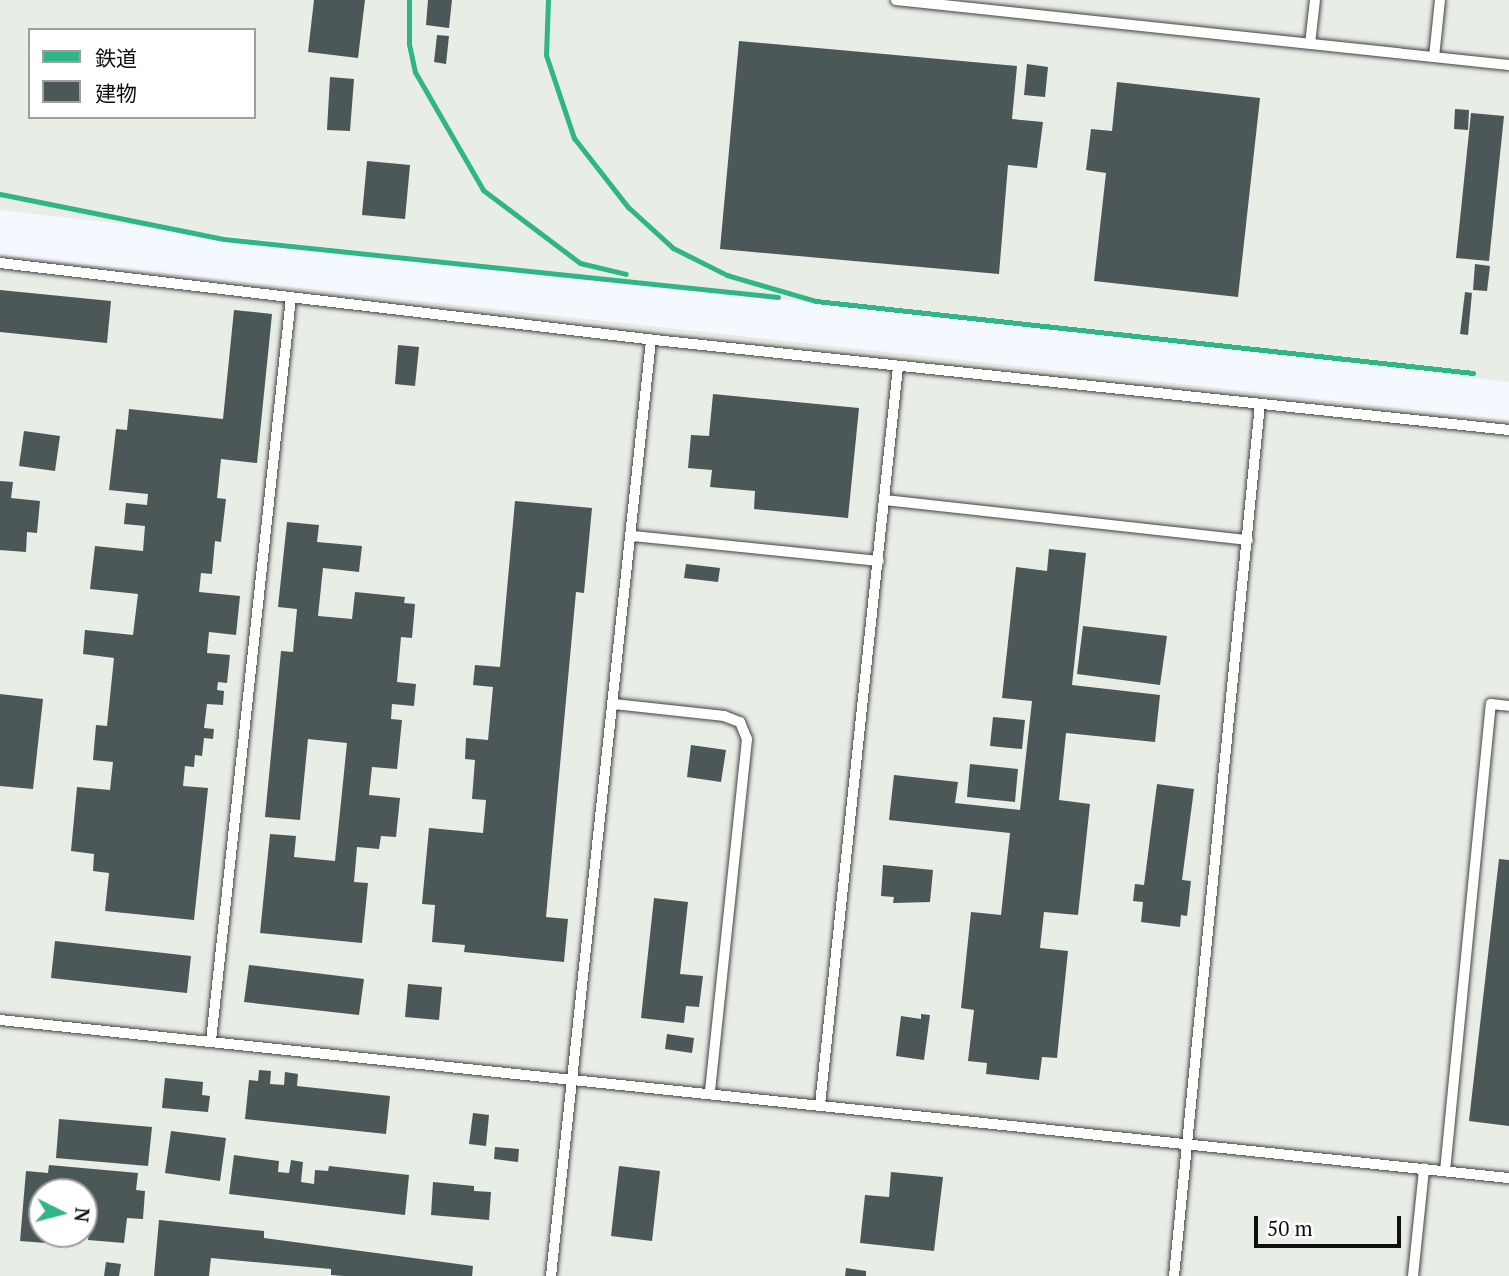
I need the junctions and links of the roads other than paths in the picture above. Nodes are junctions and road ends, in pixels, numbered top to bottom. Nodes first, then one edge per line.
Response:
1 (897, 0) edge
2 (1042, 0) edge
3 (1315, 0) edge
4 (1440, 0) edge
5 (1041, 14) junction
6 (1310, 44) junction
7 (1434, 57) junction
8 (1509, 65) edge
9 (0, 263) edge
10 (291, 297) junction
11 (651, 340) junction
12 (898, 366) junction
13 (1260, 404) junction
14 (1509, 430) edge
15 (885, 500) junction
16 (633, 536) junction
17 (1248, 540) junction
18 (878, 561) junction
19 (614, 704) junction
20 (1509, 706) edge
21 (0, 1020) edge
22 (211, 1041) junction
23 (573, 1079) junction
24 (710, 1094) junction
25 (820, 1105) junction
26 (1187, 1144) junction
27 (1424, 1169) junction
28 (1445, 1171) junction
29 (1509, 1178) edge
30 (551, 1276) edge
31 (1174, 1276) edge
32 (1413, 1276) edge

1 - 5 lane
2 - 5 lane
3 - 6 lane
4 - 7 lane
5 - 6 lane
6 - 7 lane
7 - 8 lane
9 - 10 lane
10 - 11 lane
10 - 22 lane
11 - 12 lane
11 - 16 lane
12 - 13 lane
12 - 15 lane
13 - 14 lane
13 - 17 lane
15 - 17 lane
15 - 18 lane
16 - 18 lane
16 - 19 lane
17 - 26 lane
18 - 25 lane
19 - 23 lane
19 - 24 lane
20 - 28 lane
21 - 22 lane
22 - 23 lane
23 - 24 lane
23 - 30 lane
24 - 25 lane
25 - 26 lane
26 - 27 lane
26 - 31 lane
27 - 28 lane
27 - 32 lane
28 - 29 lane

